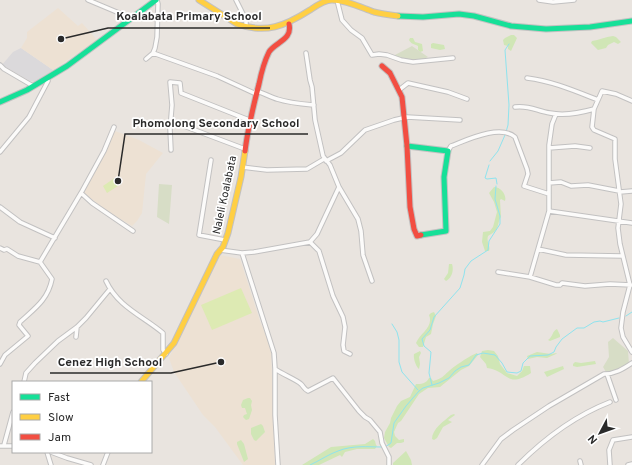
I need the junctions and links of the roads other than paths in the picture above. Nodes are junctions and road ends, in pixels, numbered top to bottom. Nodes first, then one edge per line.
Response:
1 (88, 0) edge
2 (157, 0) edge
3 (199, 0) edge
4 (236, 0) edge
5 (337, 0) edge
6 (540, 0) edge
7 (574, 0) edge
8 (131, 18) junction
9 (632, 21) edge
10 (289, 24) junction
11 (246, 27) junction
12 (153, 53) junction
13 (306, 53) dead end
14 (453, 58) dead end
15 (146, 59) dead end
16 (0, 64) edge
17 (382, 66) dead end
18 (527, 78) dead end
19 (48, 81) dead end
20 (33, 86) junction
21 (399, 90) junction
22 (256, 93) junction
23 (467, 99) dead end
24 (598, 100) junction
25 (632, 101) edge
26 (0, 102) edge
27 (314, 105) junction
28 (515, 107) dead end
29 (594, 109) junction
30 (556, 114) junction
31 (404, 117) junction
32 (249, 120) junction
33 (460, 120) dead end
34 (184, 126) dead end
35 (114, 127) dead end
36 (407, 146) junction
37 (549, 148) junction
38 (590, 148) dead end
39 (245, 149) junction
40 (171, 150) dead end
41 (448, 150) junction
42 (0, 152) edge
43 (211, 160) dead end
44 (325, 160) junction
45 (242, 167) junction
46 (549, 183) junction
47 (339, 188) junction
48 (632, 191) edge
49 (620, 192) junction
50 (82, 193) junction
51 (549, 194) junction
52 (0, 207) edge
53 (549, 211) junction
54 (619, 222) junction
55 (632, 224) edge
56 (133, 231) dead end
57 (55, 238) junction
58 (225, 240) junction
59 (310, 242) junction
60 (0, 248) edge
61 (538, 249) junction
62 (220, 250) junction
63 (242, 253) junction
64 (623, 256) junction
65 (40, 262) junction
66 (498, 272) dead end
67 (530, 277) junction
68 (106, 281) dead end
69 (372, 281) dead end
70 (631, 285) edge
71 (110, 289) junction
72 (77, 327) junction
73 (76, 336) dead end
74 (632, 352) edge
75 (166, 354) junction
76 (350, 354) dead end
77 (632, 363) edge
78 (0, 364) edge
79 (275, 369) junction
80 (607, 374) junction
81 (24, 381) edge
82 (142, 381) edge
83 (616, 400) dead end
84 (610, 402) dead end
85 (12, 415) edge
86 (632, 437) edge
87 (2, 446) edge
88 (46, 453) edge
89 (54, 453) edge
90 (108, 453) edge
91 (632, 464) edge
92 (51, 465) edge
93 (91, 465) edge
94 (103, 465) edge
95 (278, 465) edge
96 (389, 465) edge
97 (482, 465) edge
98 (518, 465) edge
99 (610, 465) edge
100 (628, 465) edge

1 - 8 street
2 - 8 street
2 - 12 street
3 - 11 street
4 - 11 street
5 - 9 street
5 - 10 street
5 - 14 street
6 - 7 street
8 - 20 street
10 - 11 street
10 - 22 street, Naleli Koalabata
12 - 15 street
12 - 22 street
13 - 27 street
16 - 20 street
17 - 21 street
18 - 24 street
19 - 42 street
20 - 26 street
21 - 23 street
21 - 31 street
22 - 27 street
22 - 32 street, Naleli Koalabata
24 - 25 street
24 - 29 street
27 - 44 street
28 - 30 street
29 - 30 street
29 - 49 street
30 - 37 street
31 - 33 street
31 - 36 street
31 - 44 street
32 - 39 street, Naleli Koalabata
32 - 40 street
34 - 39 street
35 - 50 street
36 - 41 street
36 - 41 street
37 - 38 street
37 - 46 street
39 - 45 street, Naleli Koalabata
41 - 51 street
43 - 58 street
44 - 45 street
44 - 47 street
45 - 58 street, Naleli Koalabata
46 - 49 street
46 - 51 street
47 - 59 street
47 - 69 street
48 - 49 street
49 - 54 street
50 - 56 street
50 - 57 street
51 - 53 street
52 - 57 street
53 - 54 street
53 - 61 street
54 - 55 street
54 - 64 street
57 - 65 street
58 - 62 street, Naleli Koalabata
59 - 63 street
59 - 76 street
60 - 65 street
61 - 64 street
61 - 67 street
62 - 63 street
62 - 75 street, Naleli Koalabata
63 - 79 street
64 - 70 street
65 - 78 street
66 - 67 street
67 - 70 street
68 - 71 street
70 - 74 street
71 - 72 street
71 - 75 street
72 - 73 street
72 - 81 street
75 - 82 street, Naleli Koalabata
77 - 80 street
79 - 95 street
79 - 96 street
80 - 83 street
80 - 97 street
84 - 98 street
85 - 87 street
86 - 99 street
88 - 92 street
89 - 93 street
90 - 94 street
91 - 100 street

